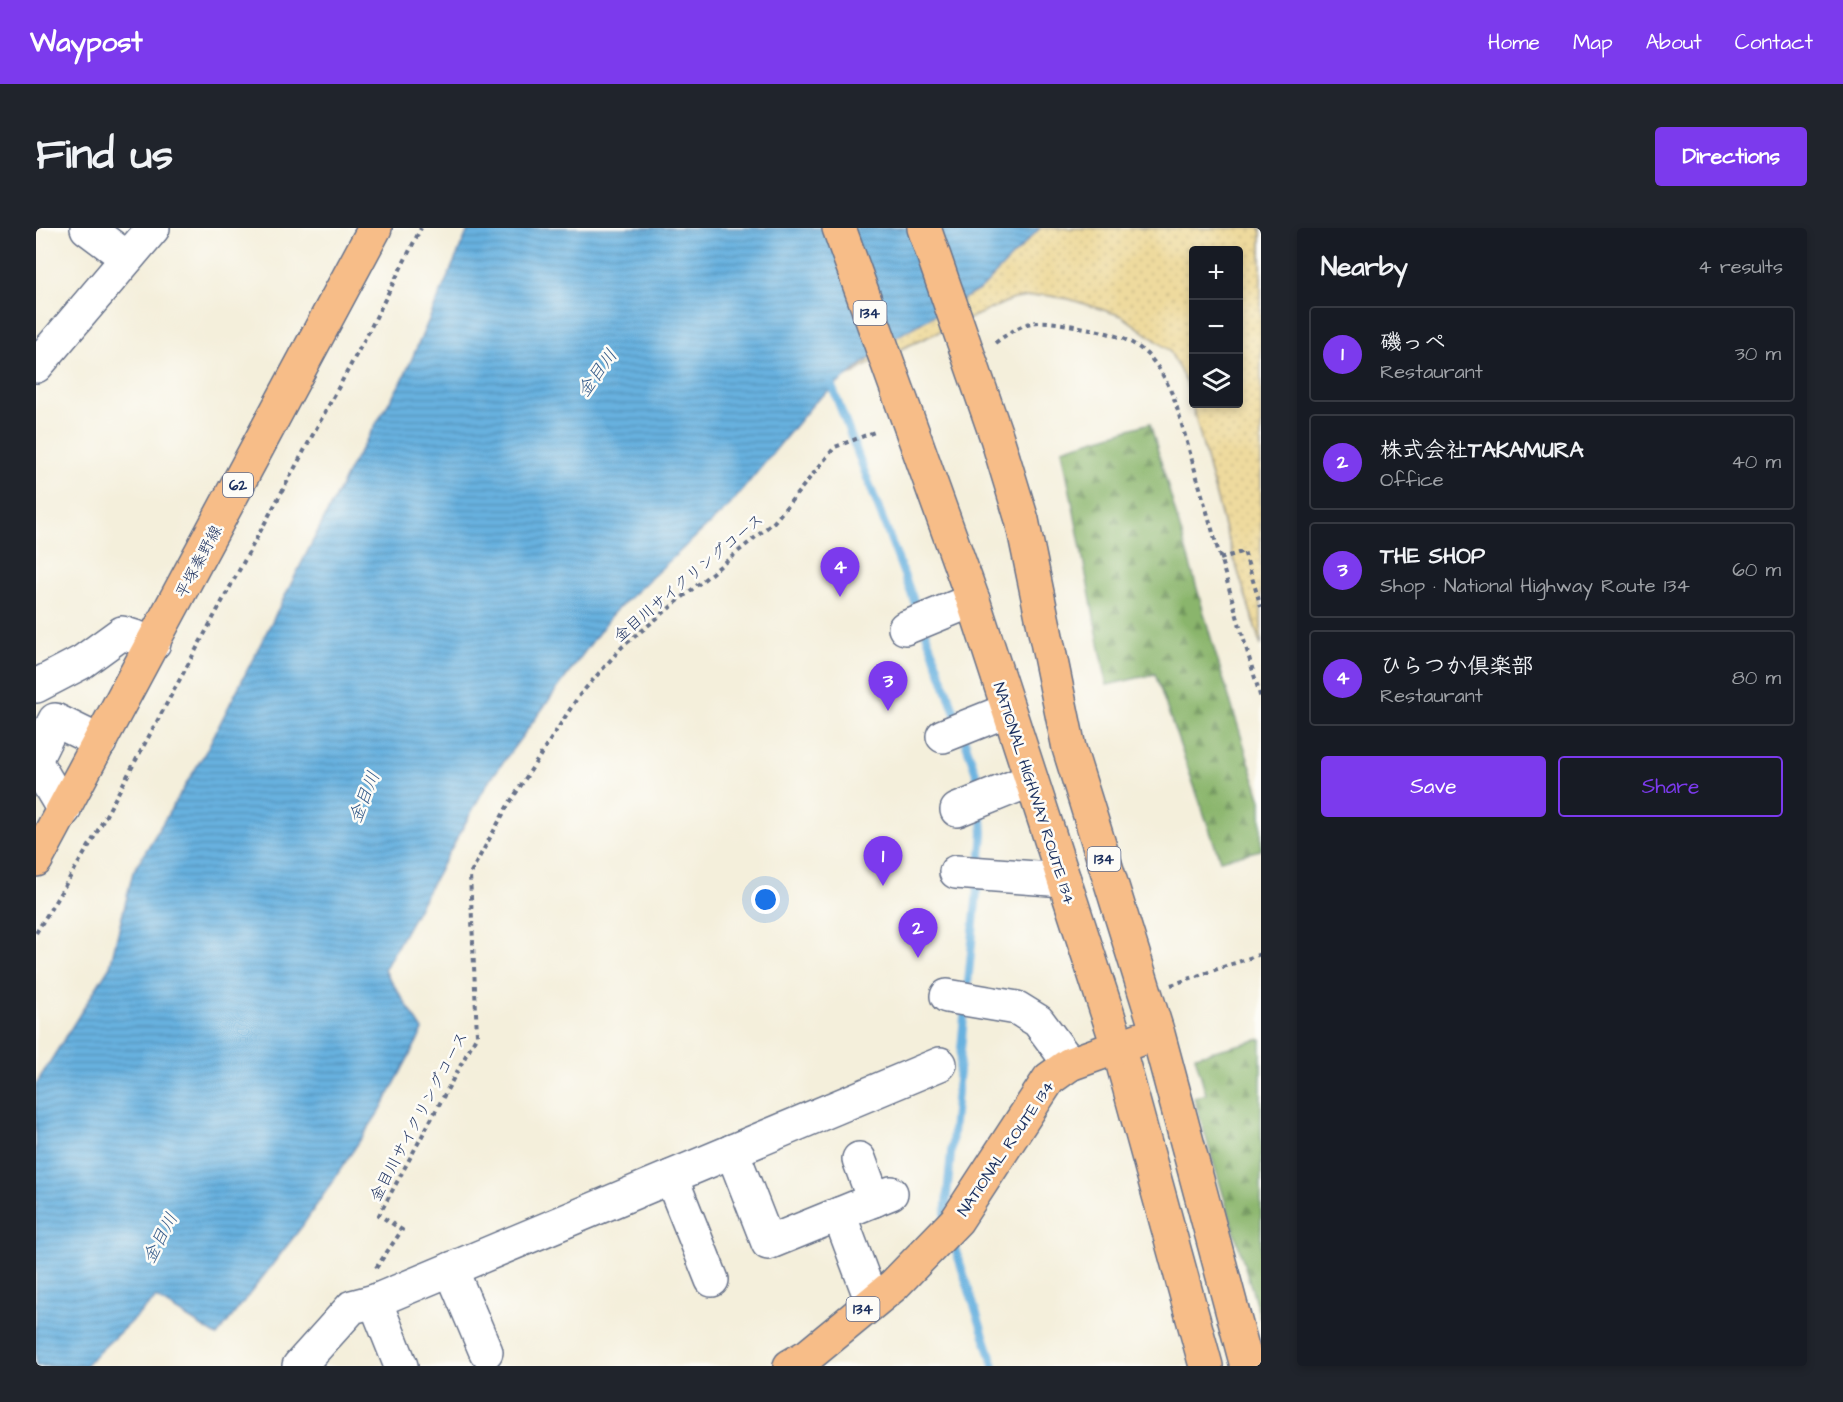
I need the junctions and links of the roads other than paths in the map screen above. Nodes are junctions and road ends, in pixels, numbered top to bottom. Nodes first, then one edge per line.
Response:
1 (87, 228) edge
2 (153, 228) edge
3 (375, 228) edge
4 (838, 228) edge
5 (924, 228) edge
6 (127, 258) junction
7 (36, 366) edge
8 (973, 600) junction
9 (918, 623) dead end
10 (154, 643) junction
11 (42, 675) edge
12 (1008, 710) junction
13 (956, 731) dead end
14 (100, 742) junction
15 (36, 760) edge
16 (1031, 780) junction
17 (971, 805) dead end
18 (50, 811) edge
19 (36, 860) edge
20 (959, 872) dead end
21 (1064, 880) junction
22 (947, 996) dead end
23 (1158, 1034) junction
24 (1118, 1046) junction
25 (940, 1064) dead end
26 (1070, 1064) junction
27 (732, 1151) junction
28 (859, 1159) dead end
29 (671, 1177) junction
30 (839, 1214) junction
31 (451, 1269) junction
32 (712, 1280) dead end
33 (872, 1302) junction
34 (363, 1304) junction
35 (486, 1352) dead end
36 (299, 1366) edge
37 (401, 1366) edge
38 (790, 1366) edge
39 (1206, 1366) edge
40 (1247, 1366) edge

1 - 6 street
2 - 6 street
3 - 10 main road, 平塚秦野線 / 62
4 - 8 main road, NATIONAL HIGHWAY ROUTE 134 / 134
5 - 23 main road, 134
6 - 7 street
8 - 9 street
8 - 12 main road, NATIONAL HIGHWAY ROUTE 134 / 134
10 - 11 street
10 - 14 main road, 平塚秦野線 / 62
12 - 13 street
12 - 16 main road, NATIONAL HIGHWAY ROUTE 134 / 134
14 - 15 street
14 - 18 main road, 平塚秦野線 / 62
15 - 18 street
16 - 17 street
16 - 21 main road, NATIONAL HIGHWAY ROUTE 134 / 134
18 - 19 main road, 平塚秦野線 / 62
20 - 21 street
21 - 24 main road, NATIONAL HIGHWAY ROUTE 134 / 134
22 - 26 street
23 - 24 main road, NATIONAL ROUTE 134 / 134
23 - 40 main road, 134
24 - 26 main road, NATIONAL ROUTE 134 / 134
24 - 39 main road, NATIONAL HIGHWAY ROUTE 134 / 134
25 - 27 street
26 - 33 main road, NATIONAL ROUTE 134 / 134
27 - 29 street
27 - 30 street
28 - 30 street
29 - 31 street
29 - 32 street
30 - 33 street
31 - 34 street
31 - 35 street
33 - 38 main road, NATIONAL ROUTE 134 / 134
34 - 36 street
34 - 37 street

